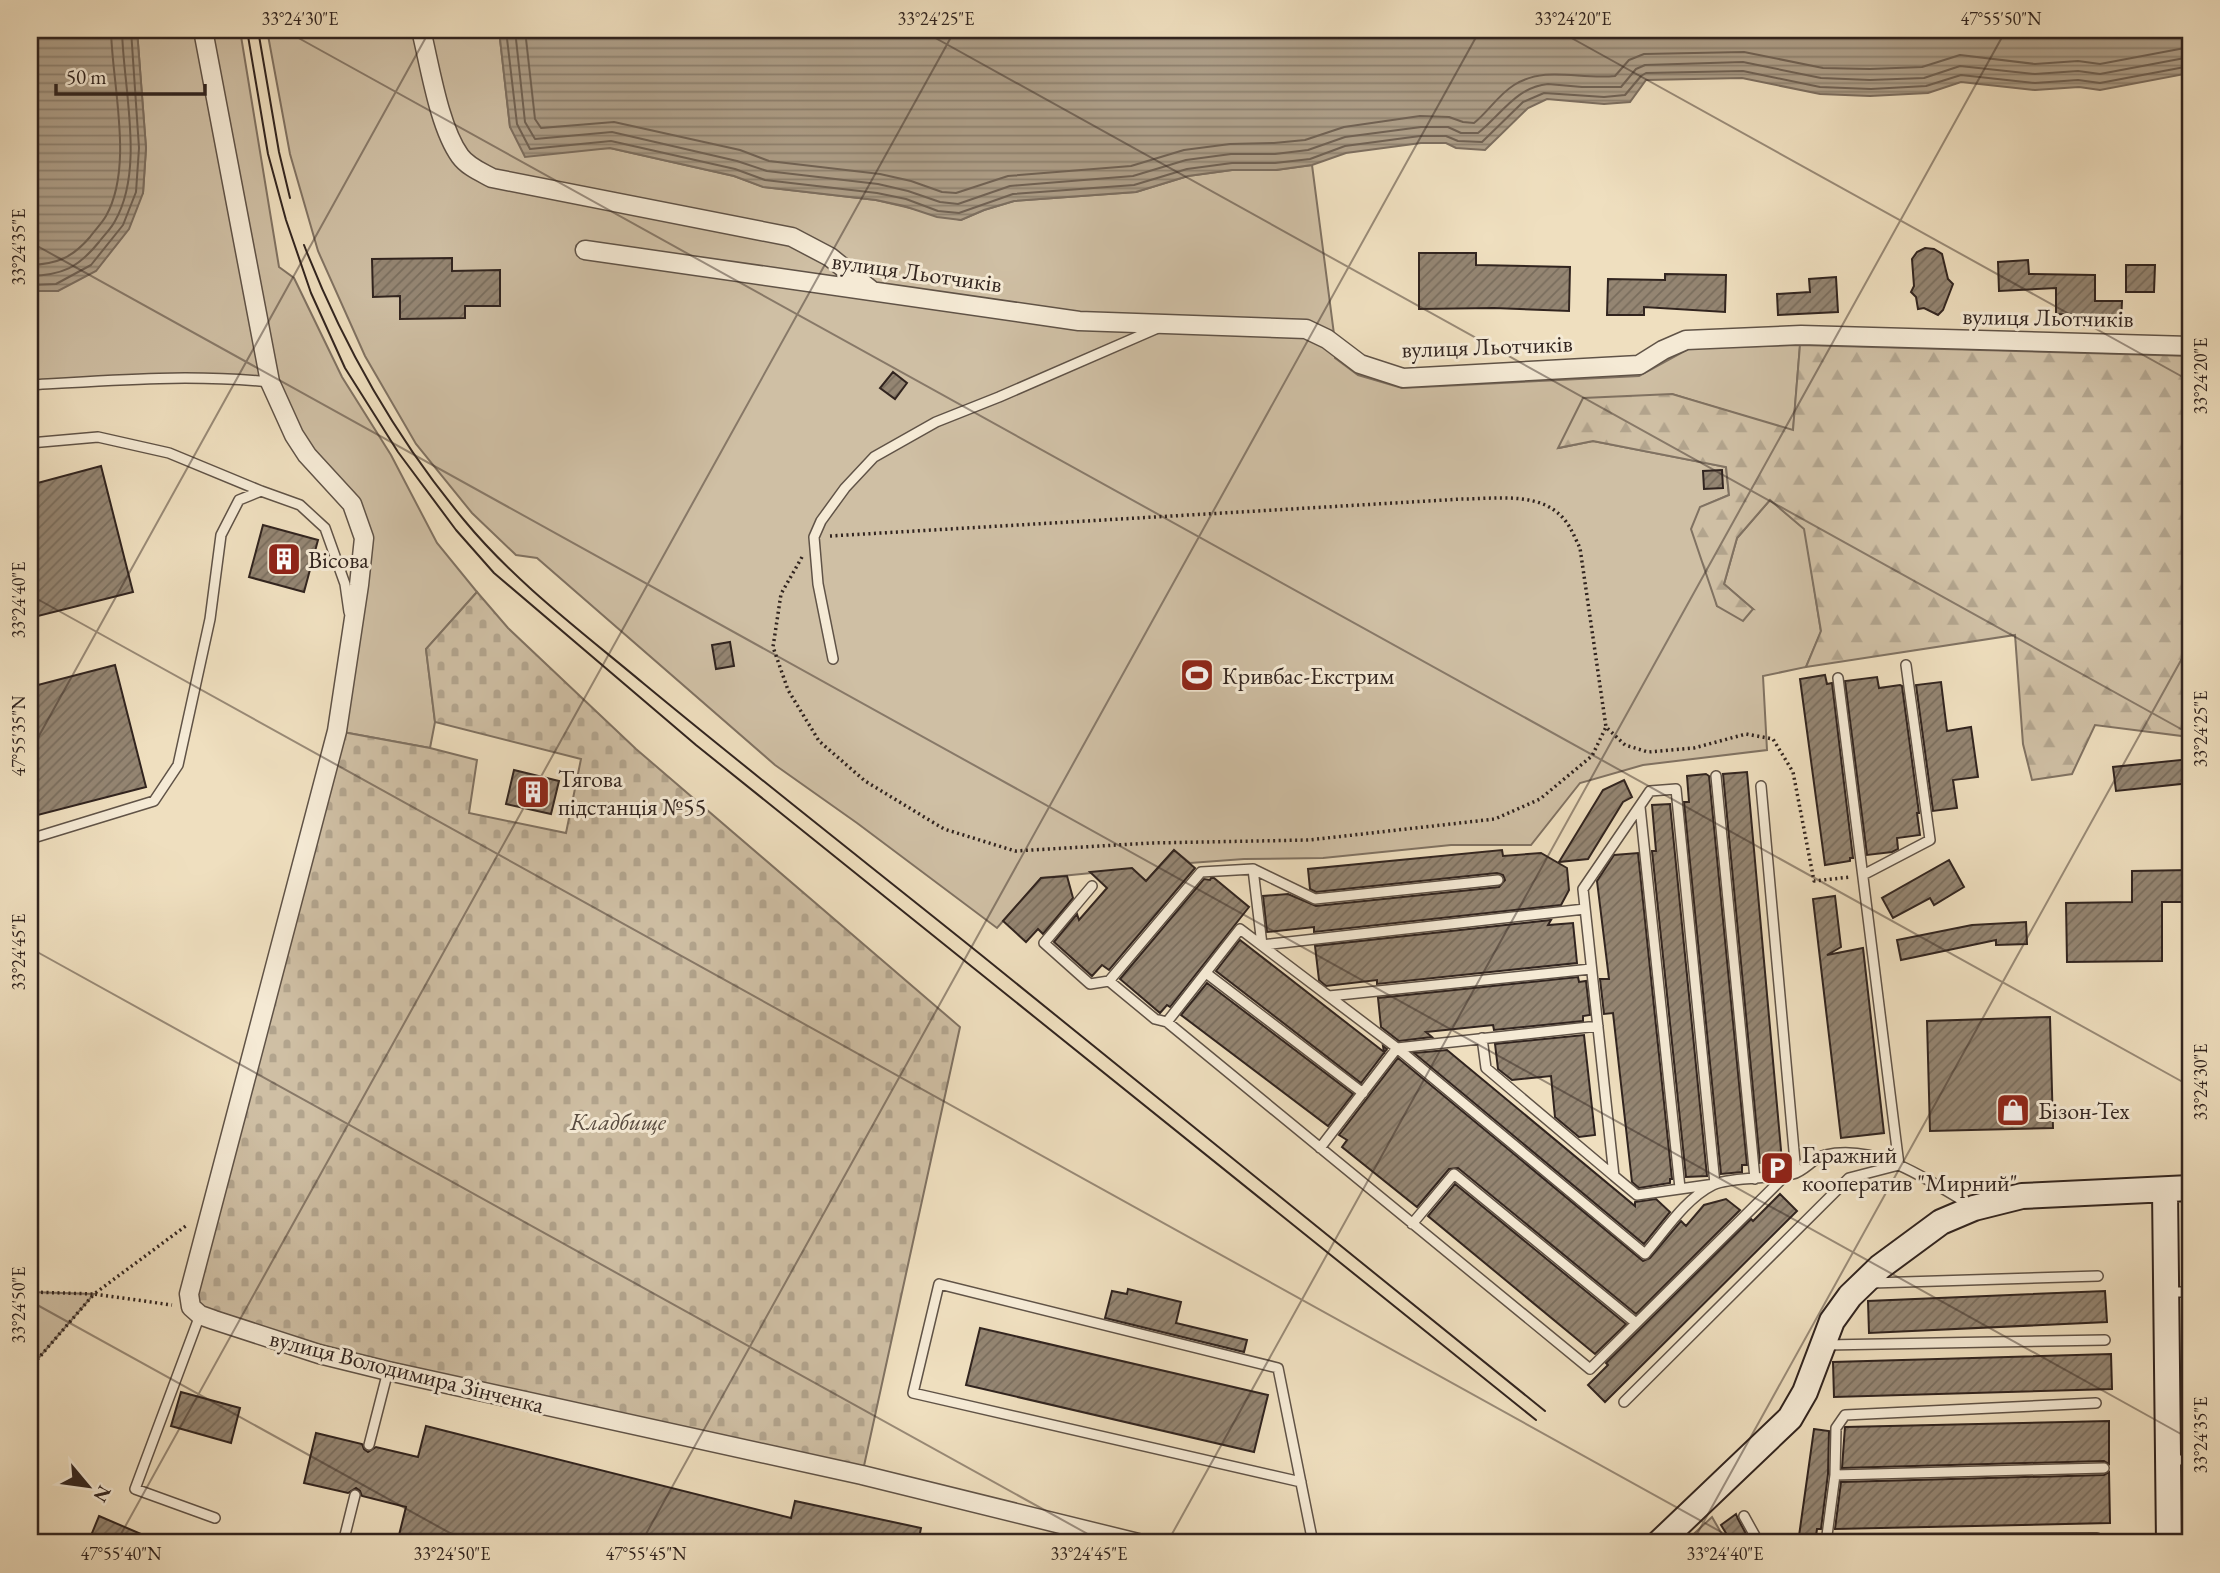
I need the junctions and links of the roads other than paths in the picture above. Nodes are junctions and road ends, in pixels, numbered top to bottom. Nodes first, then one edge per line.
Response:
1 (204, 30) edge
2 (421, 30) edge
3 (585, 250) dead end
4 (872, 291) junction
5 (1168, 324) junction
6 (2190, 346) edge
7 (270, 382) junction
8 (30, 385) edge
9 (30, 443) edge
10 (261, 491) junction
11 (352, 635) junction
12 (832, 659) dead end
13 (1906, 664) dead end
14 (1838, 678) dead end
15 (1716, 776) dead end
16 (1761, 786) dead end
17 (1640, 807) junction
18 (30, 839) edge
19 (1253, 869) junction
20 (1863, 875) junction
21 (1498, 880) dead end
22 (1093, 886) dead end
23 (1585, 909) junction
24 (1262, 945) junction
25 (1591, 969) junction
26 (1206, 972) junction
27 (1109, 981) junction
28 (1329, 996) junction
29 (1167, 1022) junction
30 (1598, 1026) junction
31 (1482, 1038) junction
32 (1397, 1048) junction
33 (1363, 1093) junction
34 (1320, 1148) junction
35 (1899, 1165) junction
36 (1796, 1173) junction
37 (1786, 1175) junction
38 (1614, 1176) junction
39 (1755, 1179) junction
40 (1715, 1184) junction
41 (1680, 1188) junction
42 (2190, 1188) edge
43 (2165, 1190) junction
44 (1974, 1208) junction
45 (1412, 1224) junction
46 (2098, 1276) dead end
47 (1863, 1283) junction
48 (2178, 1292) edge
49 (195, 1311) junction
50 (1636, 1323) junction
51 (2105, 1339) dead end
52 (1824, 1345) junction
53 (388, 1371) junction
54 (1624, 1402) dead end
55 (2096, 1403) dead end
56 (369, 1446) dead end
57 (2179, 1460) edge
58 (2104, 1468) dead end
59 (1835, 1475) junction
60 (1301, 1482) junction
61 (355, 1495) dead end
62 (1744, 1516) dead end
63 (215, 1518) dead end
64 (2097, 1538) dead end
65 (1826, 1541) edge
66 (343, 1543) edge
67 (1138, 1543) edge
68 (1313, 1543) edge
69 (1659, 1543) edge
70 (1759, 1543) edge
71 (2169, 1543) edge

1 - 7 street
2 - 4 street
3 - 4 street, вулиця Льотчиків
4 - 5 street, вулиця Льотчиків
5 - 6 street, вулиця Льотчиків
5 - 12 lane
7 - 8 lane
7 - 11 street
9 - 10 lane
10 - 11 lane
10 - 18 lane
11 - 49 street
13 - 20 lane
14 - 20 lane
15 - 39 lane
16 - 36 lane
17 - 23 lane
17 - 40 lane
17 - 41 lane
19 - 21 lane
19 - 24 lane
19 - 27 lane
20 - 35 lane
22 - 27 lane
23 - 24 lane
23 - 25 lane
24 - 26 lane
24 - 28 lane
25 - 28 lane
25 - 30 lane
26 - 29 lane
26 - 33 lane
27 - 29 lane
28 - 32 lane
29 - 34 lane
30 - 31 lane
30 - 38 lane
31 - 32 lane
31 - 38 lane
32 - 33 lane
32 - 40 lane
33 - 34 lane
34 - 45 lane
35 - 36 lane
35 - 44 lane
35 - 54 lane
36 - 37 lane
37 - 39 lane
37 - 50 lane
38 - 41 lane
39 - 40 lane
40 - 41 lane
42 - 43 main road
43 - 44 main road
43 - 48 main road
44 - 47 main road
45 - 50 lane
45 - 50 lane
46 - 47 lane
47 - 52 main road
48 - 57 main road
49 - 53 street, вулиця Володимира Зінченка
49 - 63 lane
51 - 52 lane
52 - 69 main road
53 - 56 lane
53 - 67 street, вулиця Володимира Зінченка
55 - 59 lane
57 - 71 main road
58 - 59 lane
59 - 65 lane
60 - 60 lane
60 - 68 lane
61 - 66 lane
62 - 70 lane
64 - 65 lane

